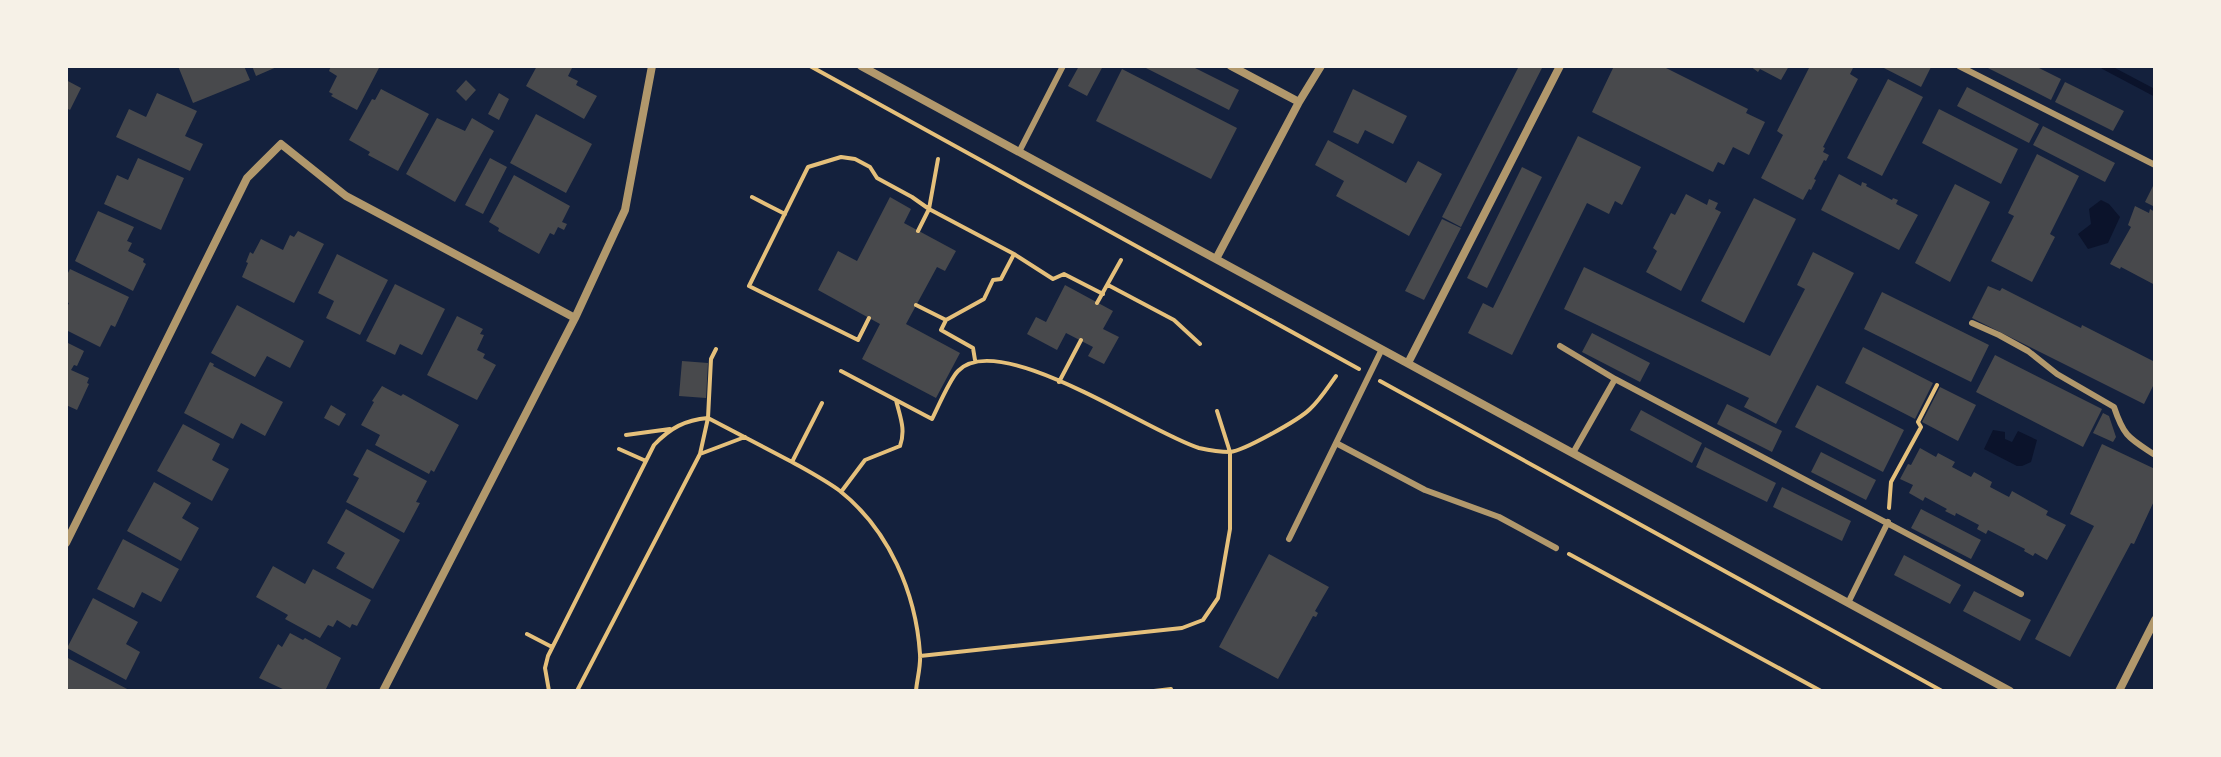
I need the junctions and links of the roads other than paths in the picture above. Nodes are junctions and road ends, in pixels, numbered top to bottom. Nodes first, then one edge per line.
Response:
1 (652, 66) edge
2 (861, 66) edge
3 (1063, 66) edge
4 (1231, 66) edge
5 (1321, 66) edge
6 (1560, 66) edge
7 (1959, 66) edge
8 (1299, 102) junction
9 (1019, 152) junction
10 (2155, 165) edge
11 (1216, 259) junction
12 (575, 318) junction
13 (1972, 323) dead end
14 (1560, 346) dead end
15 (1382, 349) junction
16 (1408, 363) junction
17 (1615, 379) junction
18 (1336, 443) junction
19 (1573, 453) junction
20 (2155, 455) edge
21 (1888, 522) junction
22 (1289, 539) dead end
23 (66, 543) edge
24 (1556, 548) road end
25 (2021, 594) dead end
26 (1848, 603) junction
27 (2155, 620) edge
28 (383, 691) edge
29 (2010, 691) edge
30 (2119, 691) edge

1 - 12 street
2 - 9 street
3 - 9 lane
4 - 8 street
5 - 8 street
6 - 16 street
7 - 10 lane
8 - 11 street
9 - 11 street
11 - 15 street
12 - 23 street
12 - 28 street
13 - 20 lane
14 - 17 lane
15 - 16 street
15 - 18 lane
16 - 19 street
17 - 19 lane
17 - 21 lane
18 - 22 lane
18 - 24 lane
19 - 26 street
21 - 25 lane
21 - 26 lane
26 - 29 street
27 - 30 street

